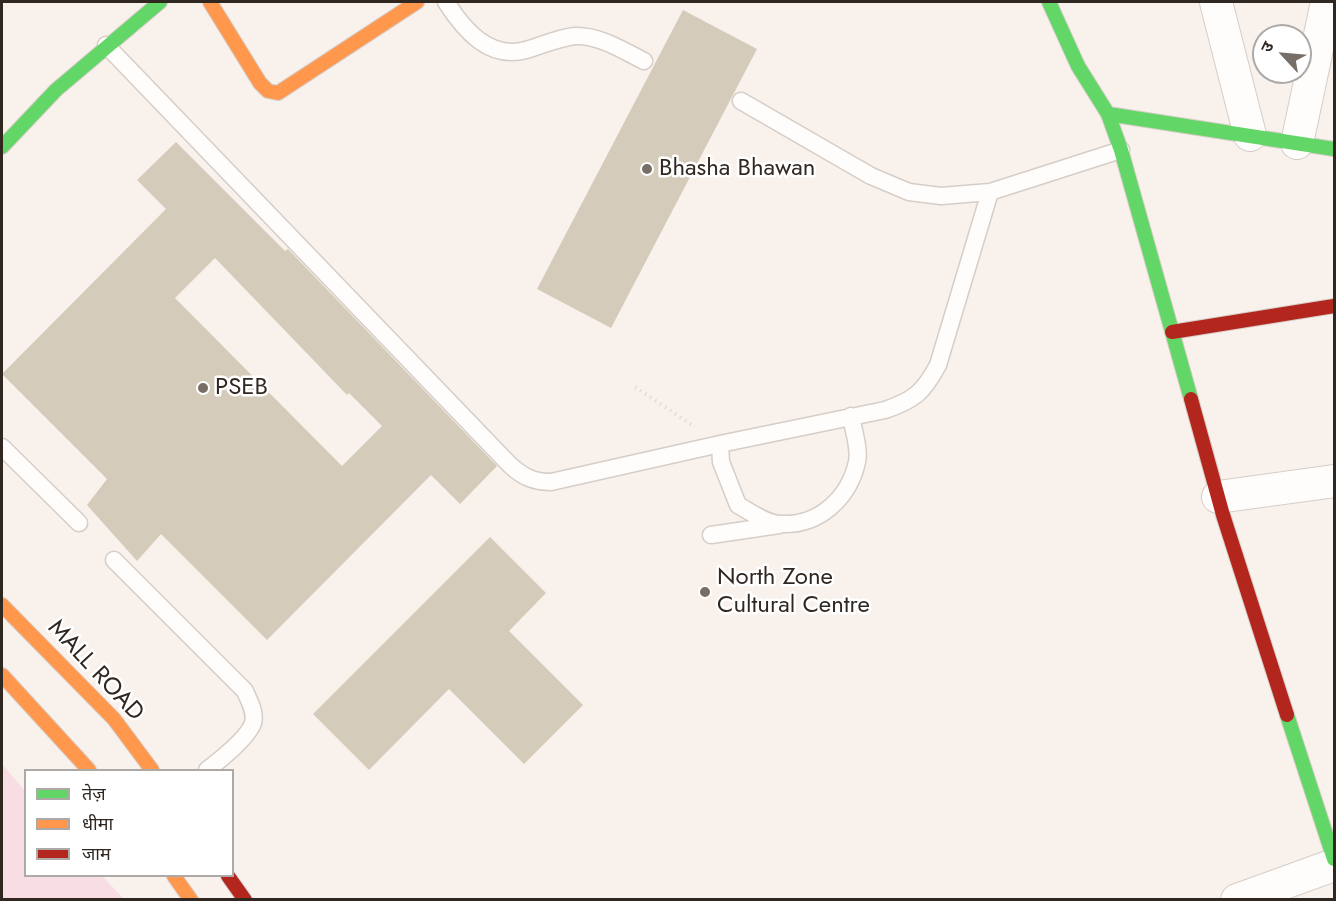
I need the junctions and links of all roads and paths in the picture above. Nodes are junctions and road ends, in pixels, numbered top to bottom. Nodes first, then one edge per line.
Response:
1 (160, 2) edge
2 (210, 2) edge
3 (417, 2) edge
4 (446, 2) edge
5 (1049, 2) edge
6 (1216, 2) edge
7 (1327, 2) edge
8 (106, 45) junction
9 (644, 61) dead end
10 (741, 101) dead end
11 (1108, 114) junction
12 (1250, 135) junction
13 (1297, 143) junction
14 (2, 147) edge
15 (1335, 149) edge
16 (1121, 150) junction
17 (990, 192) junction
18 (1335, 306) edge
19 (1172, 332) junction
20 (635, 387) dead end
21 (851, 416) junction
22 (720, 444) junction
23 (2, 447) edge
24 (1335, 481) edge
25 (1218, 497) junction
26 (79, 523) dead end
27 (780, 524) junction
28 (711, 535) dead end
29 (114, 560) dead end
30 (2, 605) edge
31 (2, 675) edge
32 (87, 769) edge
33 (151, 769) edge
34 (209, 769) edge
35 (1335, 859) edge
36 (1335, 865) edge
37 (175, 877) edge
38 (229, 877) edge
39 (191, 900) edge
40 (244, 900) edge
41 (1237, 900) edge

1 - 8 street
2 - 3 street
4 - 9 lane
5 - 11 street
6 - 12 street
7 - 13 street
8 - 14 street
8 - 22 lane
10 - 17 lane
11 - 12 street
11 - 16 street
12 - 13 street
13 - 15 street
16 - 17 lane
16 - 19 street
17 - 21 lane
18 - 19 street
19 - 25 street
20 - 22 path
21 - 22 lane
21 - 27 lane
22 - 27 lane
23 - 26 lane
24 - 25 street
25 - 35 street
27 - 28 lane
29 - 34 lane
30 - 33 street, MALL ROAD
31 - 32 street
36 - 41 street
37 - 39 street
38 - 40 street

